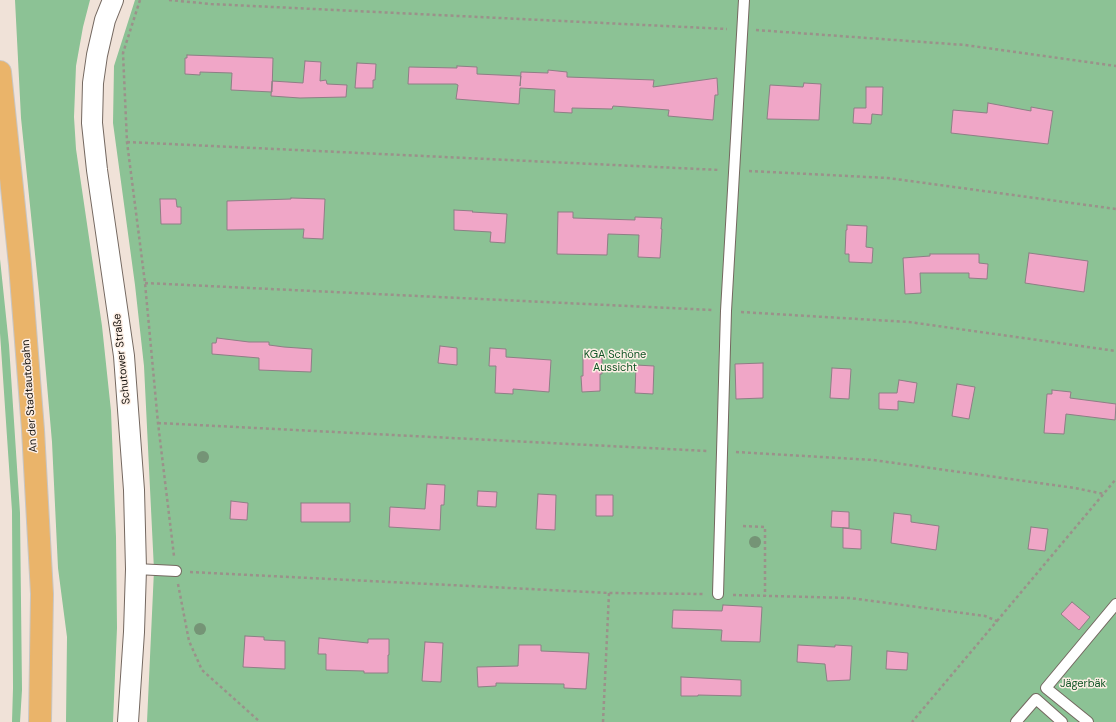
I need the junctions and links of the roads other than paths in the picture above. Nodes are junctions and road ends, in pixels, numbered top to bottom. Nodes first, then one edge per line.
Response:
1 (112, 0) edge
2 (744, 0) edge
3 (0, 72) edge
4 (136, 568) junction
5 (176, 571) road end
6 (718, 594) road end
7 (1116, 604) edge
8 (40, 722) edge
9 (128, 722) edge
10 (1016, 722) edge
11 (1062, 722) edge
12 (1088, 722) edge

1 - 4 street, Schutower Straße
2 - 6 lane
3 - 8 highway, An der Stadtautobahn
4 - 5 lane
4 - 9 street, Schutower Straße
7 - 12 lane
10 - 11 lane

